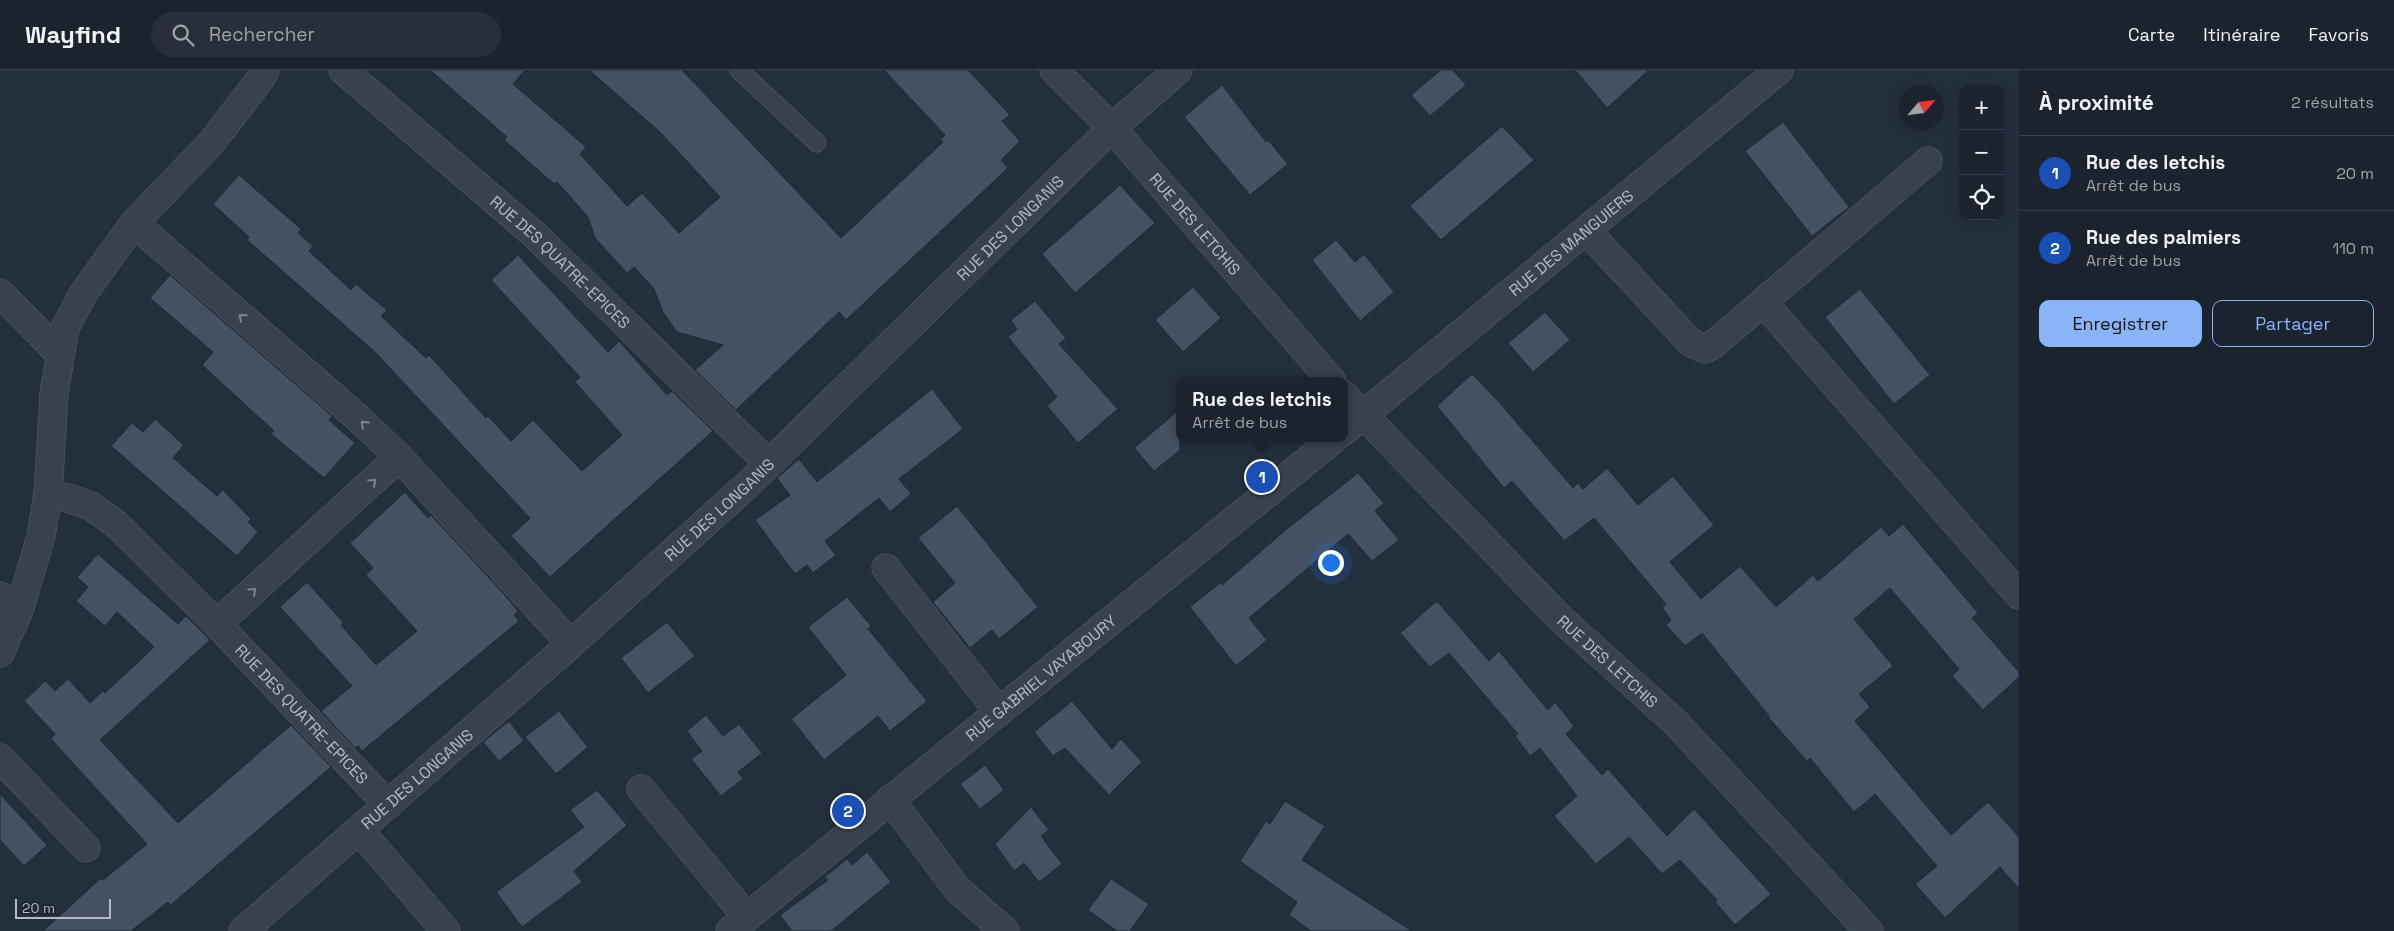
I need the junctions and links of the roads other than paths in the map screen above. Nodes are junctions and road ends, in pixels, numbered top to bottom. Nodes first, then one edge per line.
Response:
1 (265, 70) edge
2 (343, 70) edge
3 (739, 70) edge
4 (1054, 70) edge
5 (1178, 70) edge
6 (1778, 70) edge
7 (1112, 128) junction
8 (817, 143) dead end
9 (1928, 160) dead end
10 (134, 224) junction
11 (1586, 230) junction
12 (0, 293) edge
13 (1763, 302) junction
14 (60, 354) junction
15 (1329, 377) edge
16 (1348, 406) edge
17 (1354, 423) edge
18 (1330, 442) edge
19 (400, 458) junction
20 (769, 464) junction
21 (48, 495) junction
22 (886, 568) dead end
23 (2019, 595) edge
24 (10, 602) edge
25 (217, 624) junction
26 (571, 644) junction
27 (0, 653) edge
28 (999, 712) junction
29 (0, 758) edge
30 (641, 789) dead end
31 (890, 799) junction
32 (388, 805) junction
33 (359, 830) junction
34 (86, 848) dead end
35 (739, 924) edge
36 (244, 931) edge
37 (446, 931) edge
38 (1005, 931) edge
39 (1869, 931) edge

1 - 10 street
2 - 20 street, RUE DES QUATRE-EPICES
3 - 8 lane
4 - 7 street, RUE DES LETCHIS
5 - 7 street, RUE DES LONGANIS
6 - 11 street, RUE DES MANGUIERS
7 - 15 street, RUE DES LETCHIS
7 - 20 street, RUE DES LONGANIS
9 - 13 street
10 - 14 street
19 -> 10 street
11 - 13 street
11 - 17 street, RUE DES MANGUIERS
12 - 14 street
13 - 23 street
14 - 21 street
16 - 17 street, RUE DES LETCHIS
17 - 39 street, RUE DES LETCHIS
18 - 28 street, RUE GABRIEL VAYABOURY
25 -> 19 street
19 - 26 street
20 - 26 street, RUE DES LONGANIS
21 - 24 street
21 - 25 street, RUE DES QUATRE-EPICES
22 - 28 street
24 - 27 street
25 - 32 street, RUE DES QUATRE-EPICES
26 - 32 street, RUE DES LONGANIS
28 - 31 street, RUE GABRIEL VAYABOURY
29 - 34 street
30 - 35 street, RUE GABRIEL VAYABOURY
31 - 35 street, RUE GABRIEL VAYABOURY
31 - 38 street
32 - 33 street, RUE DES LONGANIS
33 - 36 street, RUE DES LONGANIS
33 - 37 street

